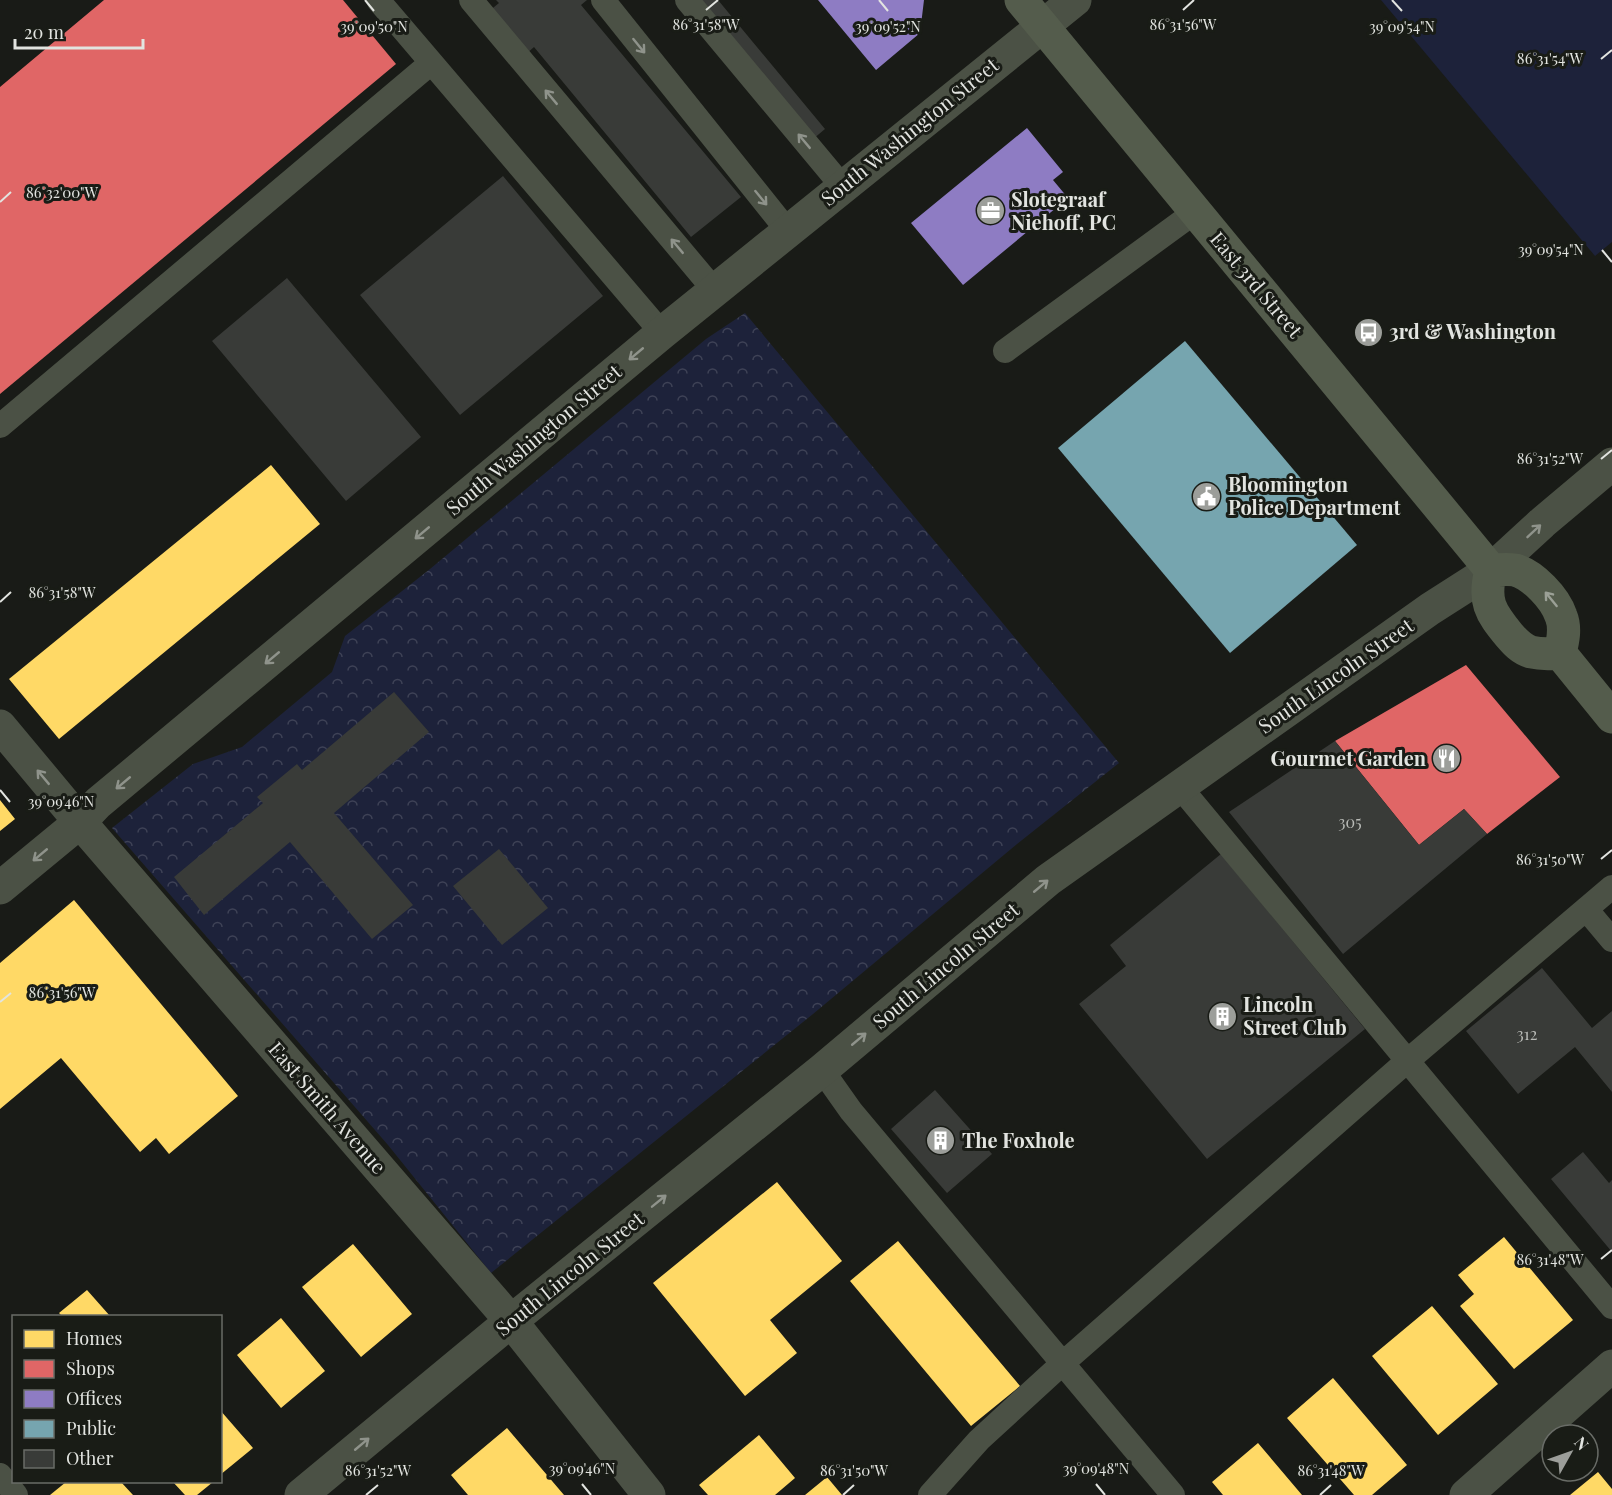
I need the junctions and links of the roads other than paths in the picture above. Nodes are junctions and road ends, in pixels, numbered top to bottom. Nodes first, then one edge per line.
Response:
1 (378, 0) edge
2 (471, 0) edge
3 (603, 0) edge
4 (687, 0) edge
5 (1021, 0) edge
6 (1075, 0) edge
7 (1042, 26) junction
8 (431, 63) junction
9 (842, 186) junction
10 (1195, 212) junction
11 (787, 230) junction
12 (714, 291) junction
13 (662, 333) junction
14 (1005, 351) dead end
15 (0, 426) edge
16 (1612, 464) edge
17 (1491, 570) junction
18 (1560, 653) junction
19 (1612, 717) edge
20 (0, 726) edge
21 (1180, 787) junction
22 (80, 822) junction
23 (1612, 887) edge
24 (0, 888) edge
25 (1586, 909) junction
26 (1612, 939) edge
27 (1406, 1062) junction
28 (822, 1070) junction
29 (1612, 1307) edge
30 (511, 1321) junction
31 (1063, 1363) junction
32 (1612, 1366) edge
33 (0, 1476) edge
34 (16, 1495) edge
35 (301, 1495) edge
36 (649, 1495) edge
37 (930, 1495) edge
38 (1173, 1495) edge
39 (1466, 1495) edge

1 - 8 lane
12 -> 2 lane
3 -> 11 lane
9 -> 4 lane
5 - 7 main road, East 3rd Street
6 - 7 street, South Washington Street
7 - 9 street, South Washington Street
7 - 10 main road, East 3rd Street
8 - 13 lane
8 - 15 lane
9 - 11 street, South Washington Street
10 - 14 lane
10 - 17 main road, East 3rd Street
11 - 12 street, South Washington Street
12 - 13 street, South Washington Street
13 -> 22 street, South Washington Street
17 -> 16 street, South Lincoln Street
18 -> 17 main road
17 - 18 main road
17 - 21 street, South Lincoln Street
18 - 19 main road
22 -> 20 street, East Smith Avenue
21 - 27 lane
28 -> 21 street, South Lincoln Street
22 -> 24 street, South Washington Street
22 - 30 street, East Smith Avenue
23 - 25 lane
25 - 26 lane
25 - 27 lane
27 - 29 lane
27 - 31 lane
30 -> 28 street, South Lincoln Street
28 - 31 lane
35 -> 30 street, South Lincoln Street
30 - 36 street, East Smith Avenue
31 - 37 lane
31 - 38 lane
32 - 39 street
33 - 34 lane

